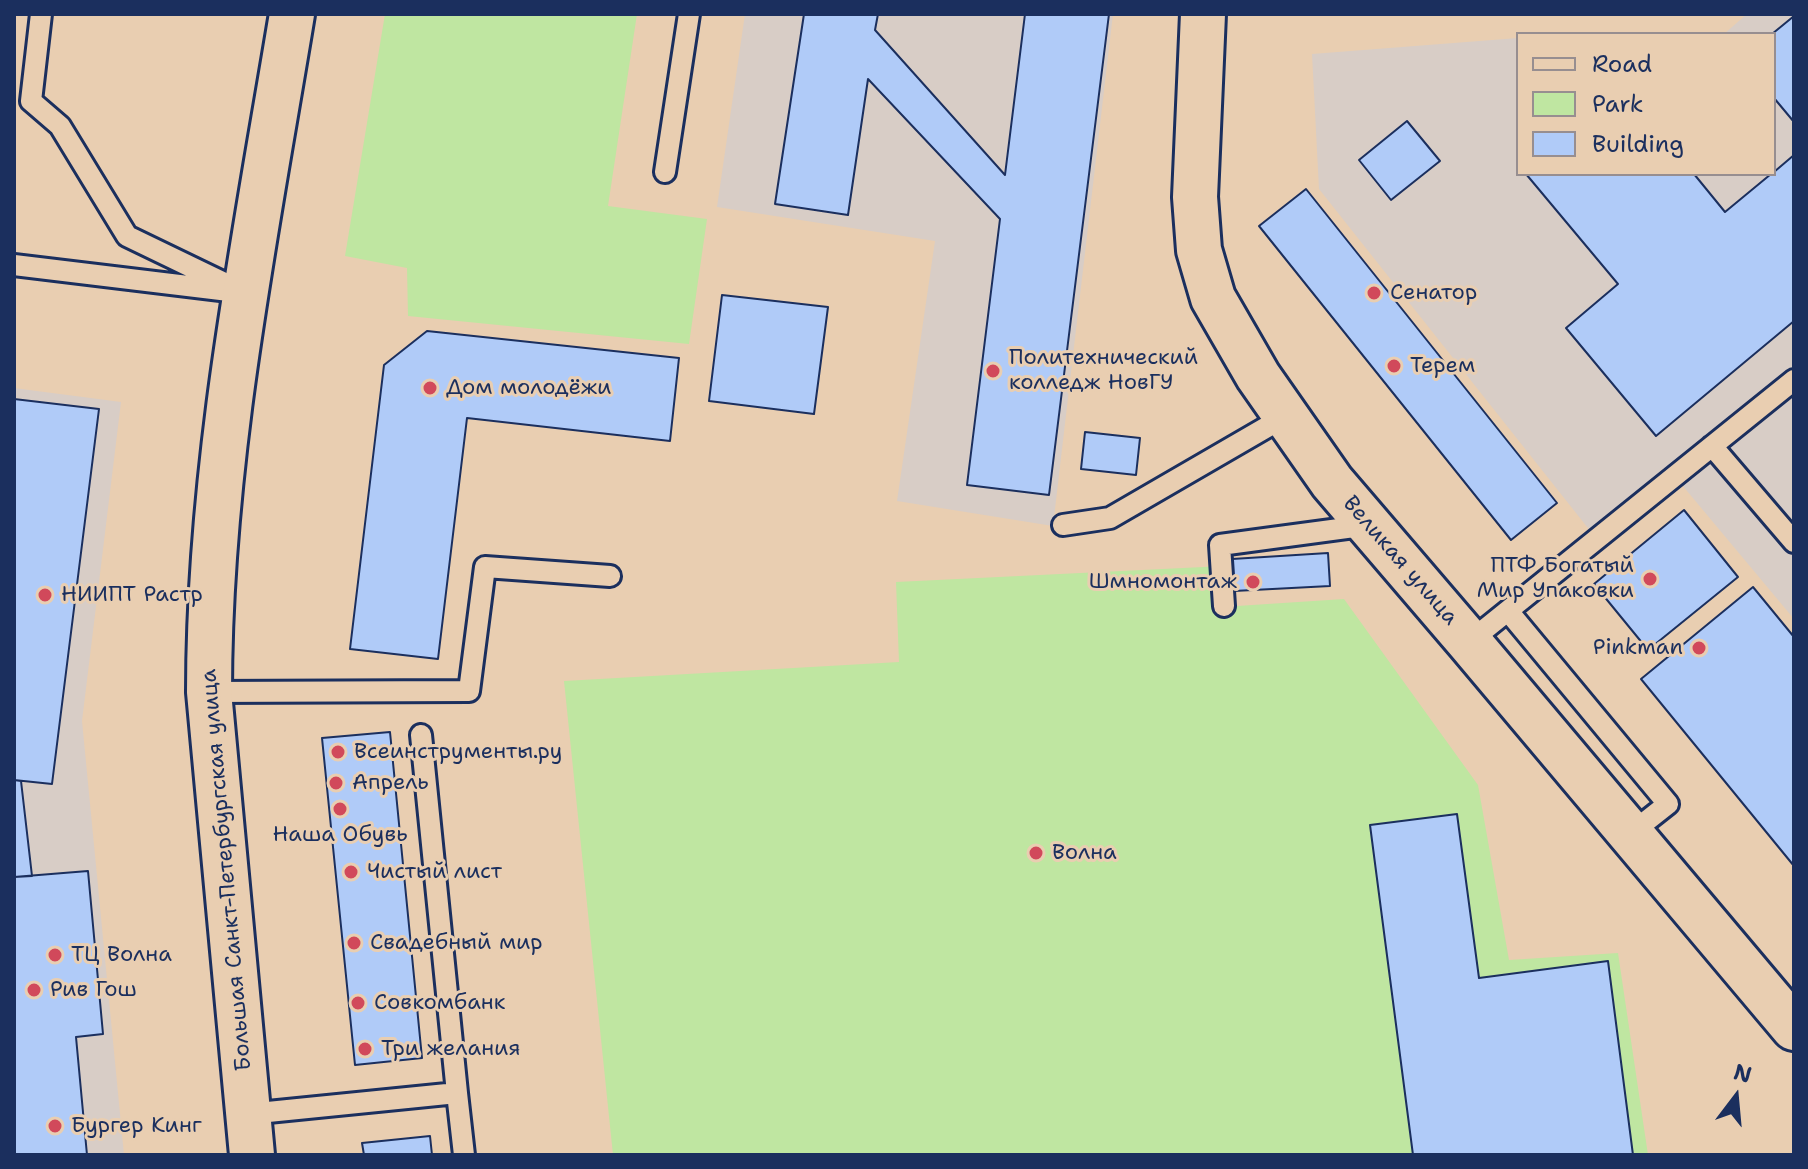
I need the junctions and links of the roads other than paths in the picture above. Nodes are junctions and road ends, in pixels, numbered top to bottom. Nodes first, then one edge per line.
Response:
1 (41, 14) edge
2 (292, 14) edge
3 (689, 14) edge
4 (1203, 14) edge
5 (665, 172) dead end
6 (14, 265) edge
7 (245, 293) junction
8 (1794, 380) edge
9 (1286, 416) junction
10 (1712, 446) junction
11 (1063, 525) dead end
12 (1369, 525) junction
13 (1794, 542) edge
14 (610, 576) dead end
15 (1224, 606) dead end
16 (1508, 611) junction
17 (1469, 642) junction
18 (209, 692) junction
19 (421, 735) dead end
20 (1630, 834) junction
21 (1794, 1028) edge
22 (457, 1093) junction
23 (250, 1135) edge
24 (464, 1155) edge

1 - 7 lane
2 - 7 main road, Большая Санкт-Петербургская улица
3 - 5 lane
4 - 9 main road, Великая улица
6 - 7 lane
7 - 18 main road, Большая Санкт-Петербургская улица
8 - 10 lane
9 - 11 lane
9 - 12 main road, Великая улица
10 - 13 lane
10 - 16 lane
12 - 15 lane
12 - 17 main road, Великая улица
14 - 18 lane
16 - 17 lane
16 - 20 lane
17 - 20 main road, Великая улица
18 - 23 main road, Большая Санкт-Петербургская улица
19 - 22 lane
20 - 21 main road, Великая улица
22 - 23 lane
22 - 24 lane

